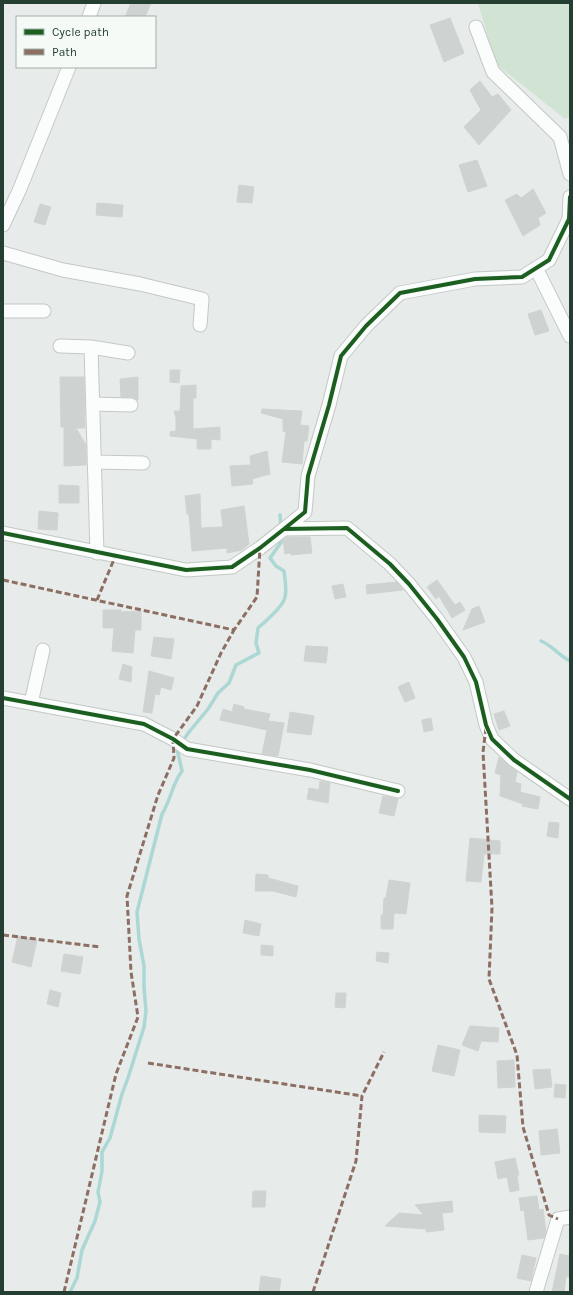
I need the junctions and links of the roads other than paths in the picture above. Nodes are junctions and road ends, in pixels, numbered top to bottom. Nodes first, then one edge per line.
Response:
1 (94, 3) edge
2 (88, 16) edge
3 (476, 27) dead end
4 (68, 68) edge
5 (570, 174) edge
6 (570, 197) edge
7 (3, 226) edge
8 (3, 253) edge
9 (536, 268) junction
10 (3, 312) edge
11 (44, 312) dead end
12 (200, 325) dead end
13 (570, 336) edge
14 (60, 346) dead end
15 (91, 347) junction
16 (128, 353) dead end
17 (92, 404) junction
18 (131, 405) dead end
19 (94, 462) junction
20 (143, 463) dead end
21 (284, 529) junction
22 (3, 533) edge
23 (97, 553) junction
24 (43, 650) dead end
25 (3, 698) edge
26 (30, 703) junction
27 (398, 791) dead end
28 (570, 800) edge
29 (570, 1217) edge
30 (536, 1292) edge

1 - 2 street
3 - 5 street
4 - 7 street
6 - 9 street
8 - 12 street
9 - 13 street
9 - 21 street
10 - 11 street
14 - 15 street
15 - 16 street
15 - 17 street
17 - 18 street
17 - 19 street
19 - 20 street
19 - 23 street
21 - 23 street
21 - 28 street
22 - 23 street
24 - 26 street
25 - 26 street
26 - 27 street
29 - 30 street

